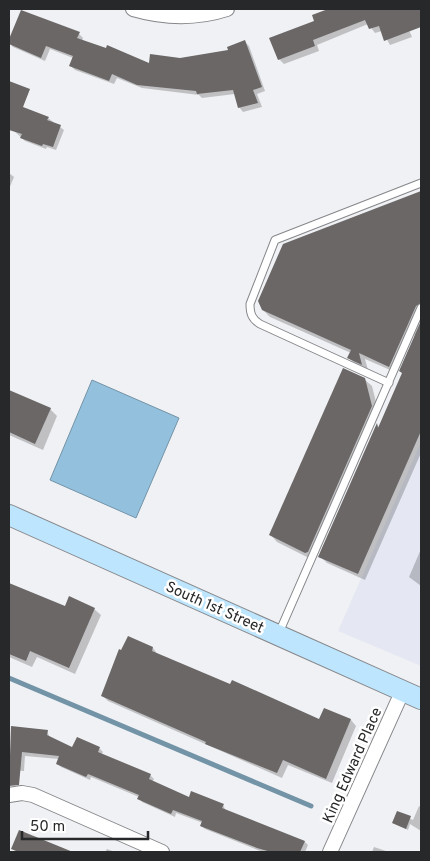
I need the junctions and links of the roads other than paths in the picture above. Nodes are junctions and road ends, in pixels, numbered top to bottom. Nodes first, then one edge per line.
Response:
1 (133, 9) edge
2 (227, 9) edge
3 (421, 183) edge
4 (421, 308) edge
5 (389, 383) junction
6 (9, 515) edge
7 (278, 635) junction
8 (403, 690) junction
9 (421, 699) edge
10 (9, 795) edge
11 (162, 852) edge
12 (330, 852) edge

1 - 2 street
3 - 5 lane
4 - 5 lane
5 - 7 lane
6 - 7 main road, South 1st Street
7 - 8 main road, South 1st Street
8 - 9 main road, South 1st Street
8 - 12 street, King Edward Place
10 - 11 street

